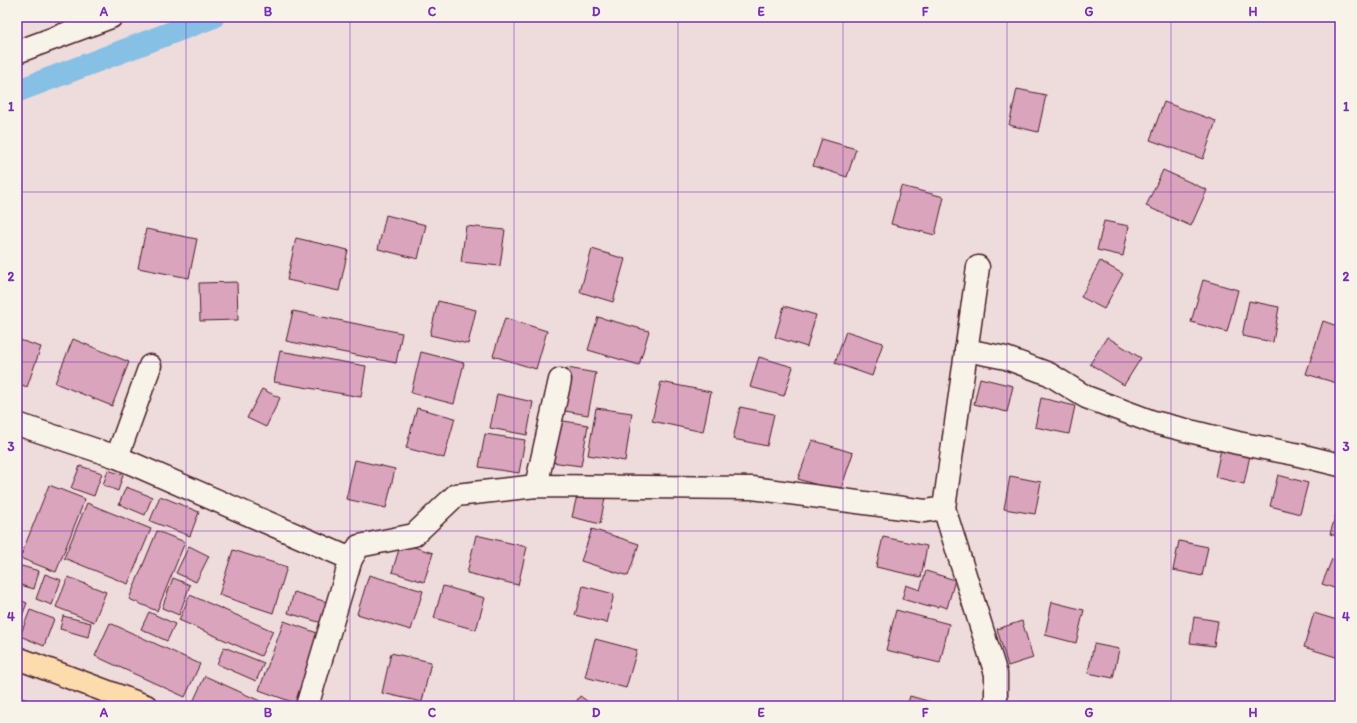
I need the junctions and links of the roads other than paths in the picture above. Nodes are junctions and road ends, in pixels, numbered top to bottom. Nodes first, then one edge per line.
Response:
1 (111, 17) edge
2 (17, 52) edge
3 (978, 267) dead end
4 (966, 350) junction
5 (150, 366) dead end
6 (560, 380) dead end
7 (17, 424) edge
8 (117, 457) junction
9 (1340, 465) edge
10 (536, 486) junction
11 (944, 508) junction
12 (351, 559) junction
13 (17, 658) edge
14 (146, 706) edge
15 (306, 706) edge
16 (996, 706) edge

1 - 2 street
3 - 4 street
4 - 9 street
4 - 11 street
5 - 8 street
6 - 10 street
7 - 8 street
8 - 12 street
10 - 11 street
10 - 12 street
11 - 16 street
12 - 15 street
13 - 14 main road

